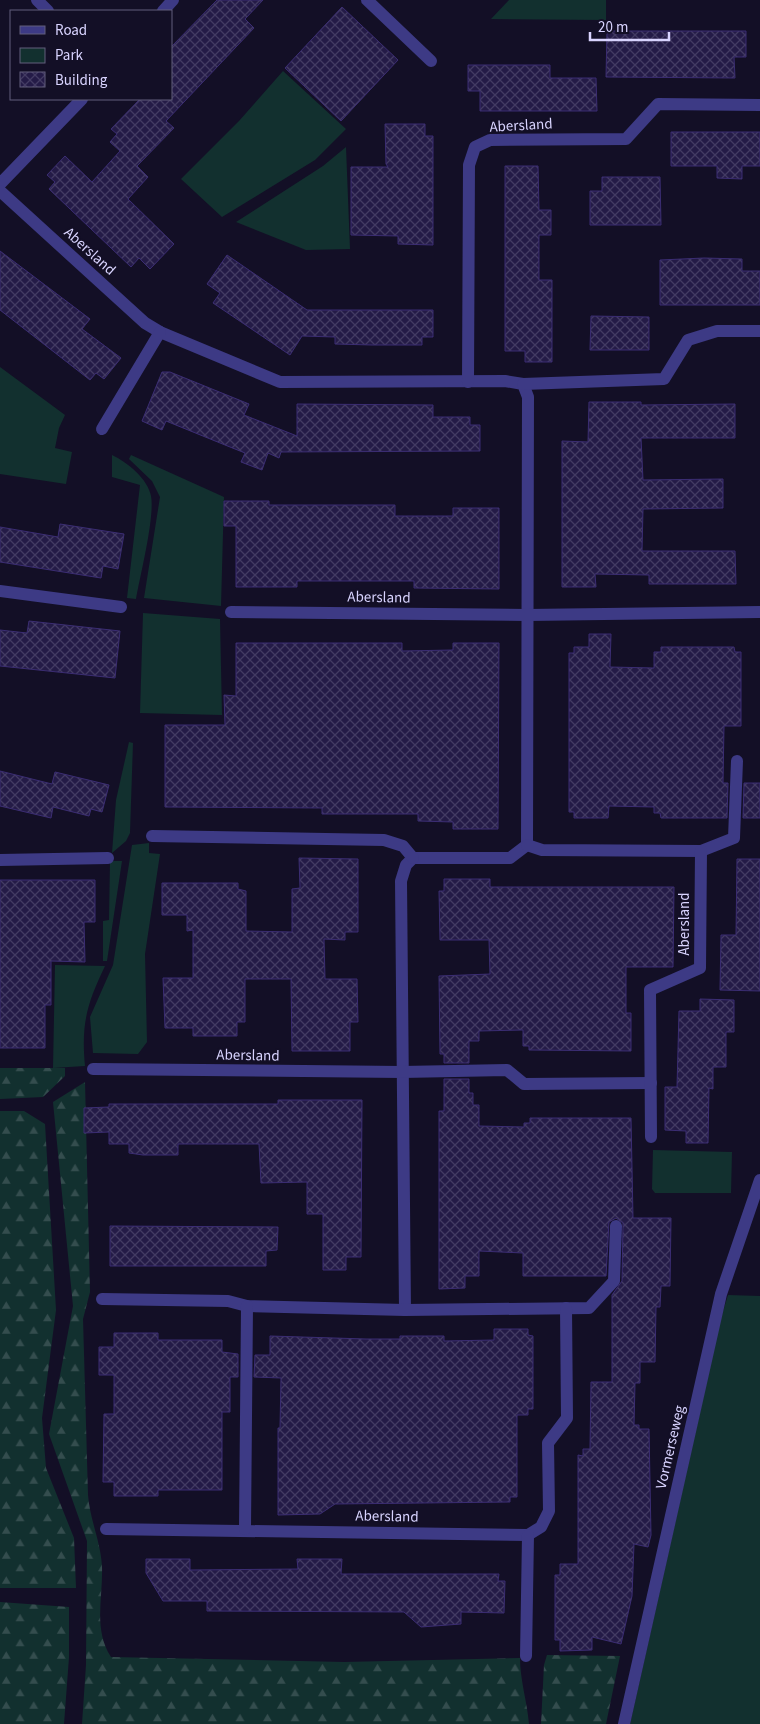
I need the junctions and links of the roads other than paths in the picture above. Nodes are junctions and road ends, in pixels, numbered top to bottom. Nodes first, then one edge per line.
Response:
1 (37, 0) edge
2 (173, 0) edge
3 (366, 0) edge
4 (47, 10) edge
5 (163, 10) edge
6 (431, 61) dead end
7 (81, 100) edge
8 (760, 105) edge
9 (0, 184) edge
10 (0, 191) edge
11 (760, 331) edge
12 (160, 332) junction
13 (468, 382) junction
14 (523, 384) junction
15 (102, 429) dead end
16 (0, 591) edge
17 (121, 607) dead end
18 (231, 612) dead end
19 (760, 612) edge
20 (527, 615) junction
21 (737, 761) dead end
22 (152, 836) dead end
23 (527, 845) junction
24 (701, 851) junction
25 (108, 858) dead end
26 (413, 858) junction
27 (0, 860) edge
28 (93, 1070) dead end
29 (402, 1072) junction
30 (651, 1083) junction
31 (651, 1138) dead end
32 (760, 1180) edge
33 (616, 1226) dead end
34 (102, 1299) dead end
35 (247, 1306) junction
36 (566, 1308) junction
37 (405, 1310) junction
38 (106, 1529) dead end
39 (245, 1529) junction
40 (528, 1535) junction
41 (526, 1656) dead end
42 (624, 1724) edge

1 - 4 street
2 - 5 street
3 - 6 street
7 - 9 street
8 - 13 street, Abersland
10 - 12 street, Abersland
11 - 14 street, Abersland
12 - 13 street, Abersland
12 - 15 street
13 - 14 street, Abersland
14 - 20 street
16 - 17 street
18 - 20 street, Abersland
19 - 20 street, Abersland
20 - 23 street
21 - 24 street
22 - 26 street
23 - 24 street
23 - 26 street
24 - 30 street, Abersland
25 - 27 street
26 - 29 street
28 - 29 street, Abersland
29 - 30 street, Abersland
29 - 37 street
30 - 31 street, Abersland
32 - 42 street, Vormerseweg
33 - 36 street
34 - 35 street
35 - 37 street
35 - 39 street
36 - 37 street
36 - 40 street
38 - 39 street, Abersland
39 - 40 street, Abersland
40 - 41 street

